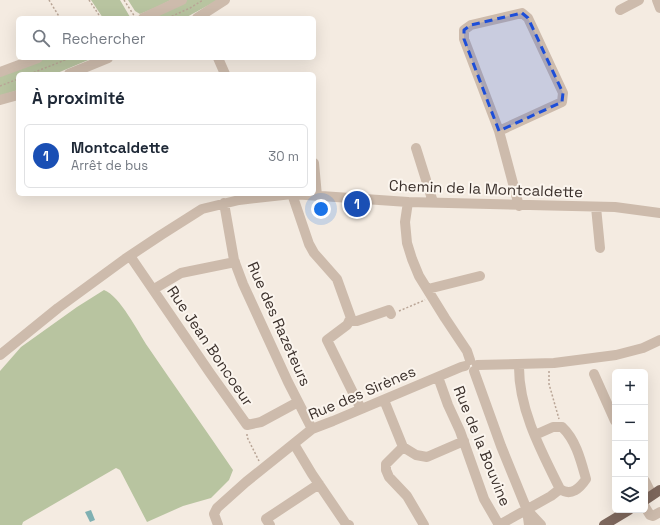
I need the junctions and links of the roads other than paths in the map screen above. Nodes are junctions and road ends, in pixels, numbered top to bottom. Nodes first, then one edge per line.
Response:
1 (182, 0) edge
2 (225, 0) edge
3 (639, 0) edge
4 (620, 10) dead end
5 (147, 16) edge
6 (200, 16) edge
7 (33, 60) edge
8 (103, 60) edge
9 (219, 60) edge
10 (0, 72) edge
11 (74, 72) edge
12 (224, 72) edge
13 (16, 95) edge
14 (0, 100) edge
15 (499, 131) junction
16 (416, 148) dead end
17 (274, 196) edge
18 (293, 196) edge
19 (316, 196) edge
20 (408, 202) junction
21 (433, 202) junction
22 (224, 203) junction
23 (519, 206) junction
24 (596, 207) junction
25 (660, 213) edge
26 (600, 248) dead end
27 (130, 256) junction
28 (235, 262) junction
29 (480, 276) dead end
30 (154, 289) junction
31 (430, 293) junction
32 (391, 314) road end
33 (350, 321) junction
34 (660, 340) edge
35 (0, 355) edge
36 (518, 364) junction
37 (472, 365) junction
38 (594, 374) dead end
39 (438, 377) junction
40 (384, 400) junction
41 (298, 402) junction
42 (361, 409) junction
43 (612, 414) edge
44 (312, 429) junction
45 (535, 434) junction
46 (464, 441) junction
47 (294, 444) junction
48 (403, 447) junction
49 (319, 484) junction
50 (560, 489) junction
51 (527, 510) junction
52 (648, 512) edge
53 (660, 512) edge
54 (624, 513) edge
55 (218, 525) edge
56 (270, 525) edge
57 (349, 525) edge
58 (424, 525) edge
59 (499, 525) edge
60 (529, 525) edge
61 (541, 525) edge
62 (604, 525) edge

1 - 5 street
2 - 6 street
3 - 4 street
7 - 10 street
8 - 11 street
9 - 12 street
13 - 14 street
15 - 15 street
15 - 23 street
16 - 21 street
17 - 22 street, Chemin de la Montcaldette
18 - 33 street
19 - 20 street, Chemin de la Montcaldette
20 - 21 street, Chemin de la Montcaldette
20 - 31 street
21 - 23 street, Chemin de la Montcaldette
22 - 27 street, Chemin de la Montcaldette
22 - 28 street, Rue des Razeteurs
23 - 24 street, Chemin de la Montcaldette
24 - 25 street, Chemin de la Montcaldette
24 - 26 street
27 - 30 street, Rue Jean Boncoeur
27 - 35 street, Chemin de la Montcaldette
28 - 30 street
28 - 41 street, Rue des Razeteurs
29 - 31 street
30 - 41 street, Rue Jean Boncoeur
31 - 37 street
32 - 33 street
33 - 42 street
34 - 36 street, Rue des Sirènes
36 - 37 street, Rue des Sirènes
36 - 45 street
37 - 39 street, Rue des Sirènes
37 - 51 street
38 - 43 street
39 - 40 street, Rue des Sirènes
39 - 46 street, Rue de la Bouvine
40 - 42 street, Rue des Sirènes
40 - 48 street
41 - 44 street, Rue des Razeteurs
42 - 44 street, Rue des Sirènes
44 - 47 street, Rue des Sirènes
45 - 50 street
45 - 50 street
46 - 48 street
46 - 59 street, Rue de la Bouvine
47 - 49 street
47 - 55 street, Rue des Sirènes
48 - 58 street
49 - 56 street
49 - 57 street
50 - 51 street
51 - 59 street
51 - 60 street
51 - 61 street
52 - 53 street
54 - 62 main road

